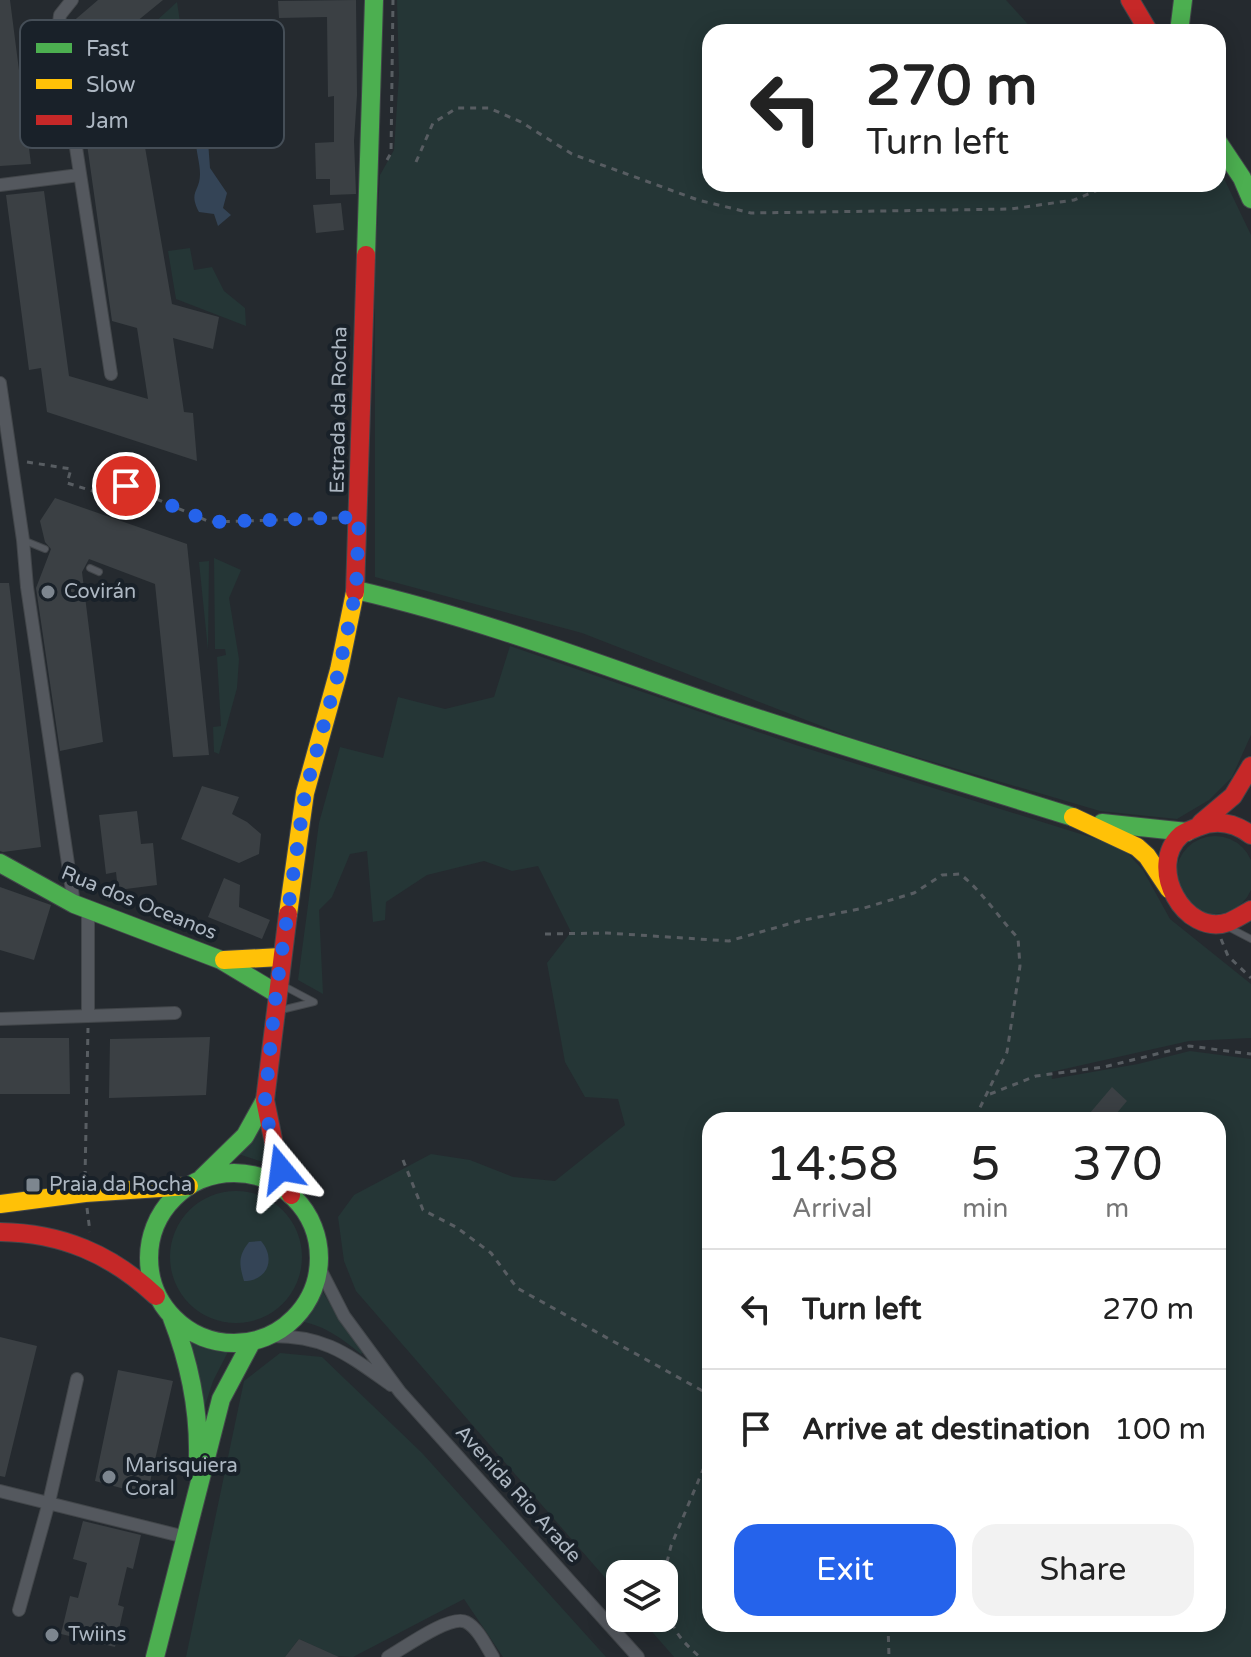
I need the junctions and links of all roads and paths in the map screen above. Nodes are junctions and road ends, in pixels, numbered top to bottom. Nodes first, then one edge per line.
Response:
1 (72, 0) edge
2 (374, 0) edge
3 (1130, 0) edge
4 (1183, 0) edge
5 (59, 20) edge
6 (1144, 24) edge
7 (1180, 24) edge
8 (75, 148) edge
9 (1226, 154) edge
10 (416, 162) dead end
11 (79, 175) junction
12 (0, 185) edge
13 (1093, 192) edge
14 (1251, 199) edge
15 (111, 374) dead end
16 (0, 383) edge
17 (11, 459) junction
18 (359, 517) junction
19 (23, 540) junction
20 (45, 549) dead end
21 (90, 568) dead end
22 (99, 572) dead end
23 (356, 590) junction
24 (1251, 766) edge
25 (1075, 818) junction
26 (1192, 829) junction
27 (1251, 835) edge
28 (0, 863) edge
29 (1169, 889) junction
30 (81, 907) junction
31 (1251, 910) edge
32 (1219, 931) junction
33 (545, 934) dead end
34 (1251, 939) edge
35 (281, 957) junction
36 (221, 960) junction
37 (1251, 978) edge
38 (276, 996) junction
39 (175, 1013) dead end
40 (88, 1016) junction
41 (0, 1019) edge
42 (1251, 1054) edge
43 (989, 1094) junction
44 (265, 1100) junction
45 (979, 1112) edge
46 (403, 1160) dead end
47 (194, 1184) junction
48 (85, 1193) junction
49 (291, 1195) junction
50 (0, 1204) edge
51 (0, 1232) edge
52 (92, 1250) junction
53 (319, 1267) junction
54 (166, 1308) junction
55 (261, 1338) junction
56 (77, 1379) dead end
57 (702, 1391) edge
58 (400, 1392) junction
59 (702, 1472) edge
60 (196, 1487) junction
61 (0, 1491) edge
62 (49, 1502) junction
63 (185, 1537) junction
64 (668, 1560) edge
65 (19, 1610) dead end
66 (678, 1632) edge
67 (888, 1632) edge
68 (155, 1657) edge
69 (388, 1657) edge
70 (493, 1657) edge
71 (638, 1657) edge
72 (700, 1657) edge
73 (889, 1657) edge

1 - 5 street
2 - 18 street, Estrada da Rocha
3 - 6 street
4 - 7 street
8 - 11 street
9 - 14 street
10 - 13 path
11 - 12 street
11 - 15 street
16 - 17 street
17 - 18 path
17 - 19 street
18 - 23 street, Estrada da Rocha
19 - 20 lane
19 - 30 street
21 - 22 lane
23 - 25 street
23 - 35 street, Estrada da Rocha
24 - 26 street
25 - 26 street
25 - 29 street
26 - 27 street
26 - 29 street
28 - 30 street, Rua dos Oceanos
29 - 32 street
30 - 36 street, Rua dos Oceanos
30 - 40 street
31 - 32 street
32 - 34 lane
32 - 37 path
33 - 43 path
35 - 36 street
35 - 38 street, Estrada da Rocha
36 - 38 street
38 - 38 lane
38 - 44 street, Estrada da Rocha
39 - 40 street
40 - 41 street
40 - 48 path
42 - 43 path
43 - 45 path
44 - 47 street, Estrada da Rocha
44 - 49 street, Estrada da Rocha
46 - 57 path
47 - 48 street
47 - 49 street
47 - 54 street
48 - 50 street
48 - 52 path
49 - 53 street
51 - 52 street
52 - 54 street
53 - 55 street
53 - 58 street
54 - 55 street
54 - 60 street
55 - 58 street
55 - 60 street
56 - 62 street
58 - 71 street, Avenida Rio Arade
59 - 64 path
60 - 63 street
61 - 62 street
62 - 63 street
62 - 65 street
63 - 68 street
66 - 72 path
67 - 73 path
69 - 70 street

